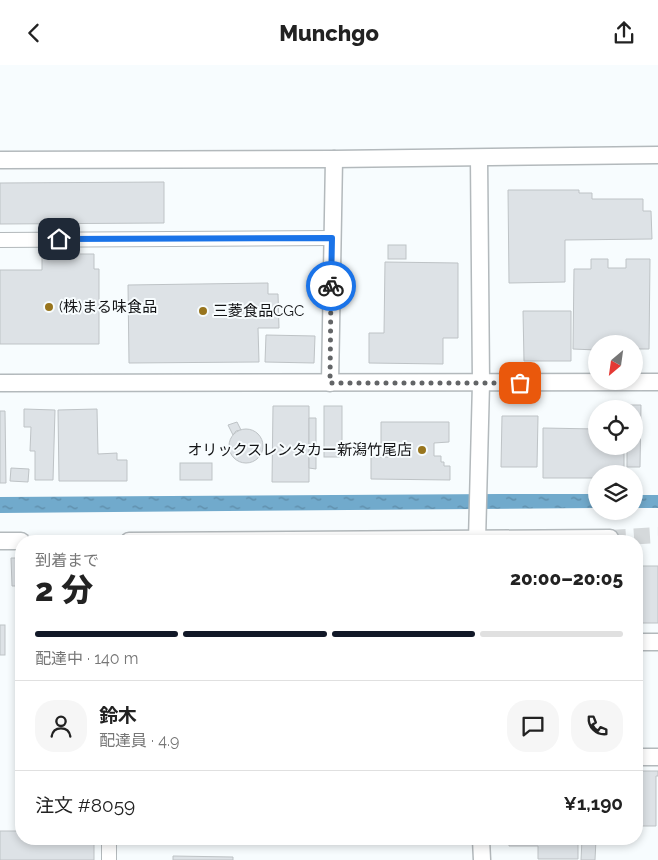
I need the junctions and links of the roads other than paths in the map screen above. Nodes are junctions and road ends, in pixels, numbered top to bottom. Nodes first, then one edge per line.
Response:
1 (658, 155) edge
2 (480, 158) junction
3 (334, 159) junction
4 (0, 160) edge
5 (332, 238) junction
6 (0, 240) edge
7 (658, 382) edge
8 (0, 383) edge
9 (330, 383) junction
10 (480, 383) junction
11 (477, 535) edge
12 (0, 541) edge
13 (15, 541) edge
14 (643, 642) edge
15 (658, 642) edge
16 (643, 757) edge
17 (658, 757) edge
18 (110, 845) edge
19 (109, 860) edge

1 - 2 street
2 - 3 street
2 - 10 street
3 - 4 street
3 - 5 street
5 - 6 street
5 - 9 street
7 - 10 street
8 - 9 street
9 - 10 street
10 - 11 street
12 - 13 street
14 - 15 street
16 - 17 street
18 - 19 street

